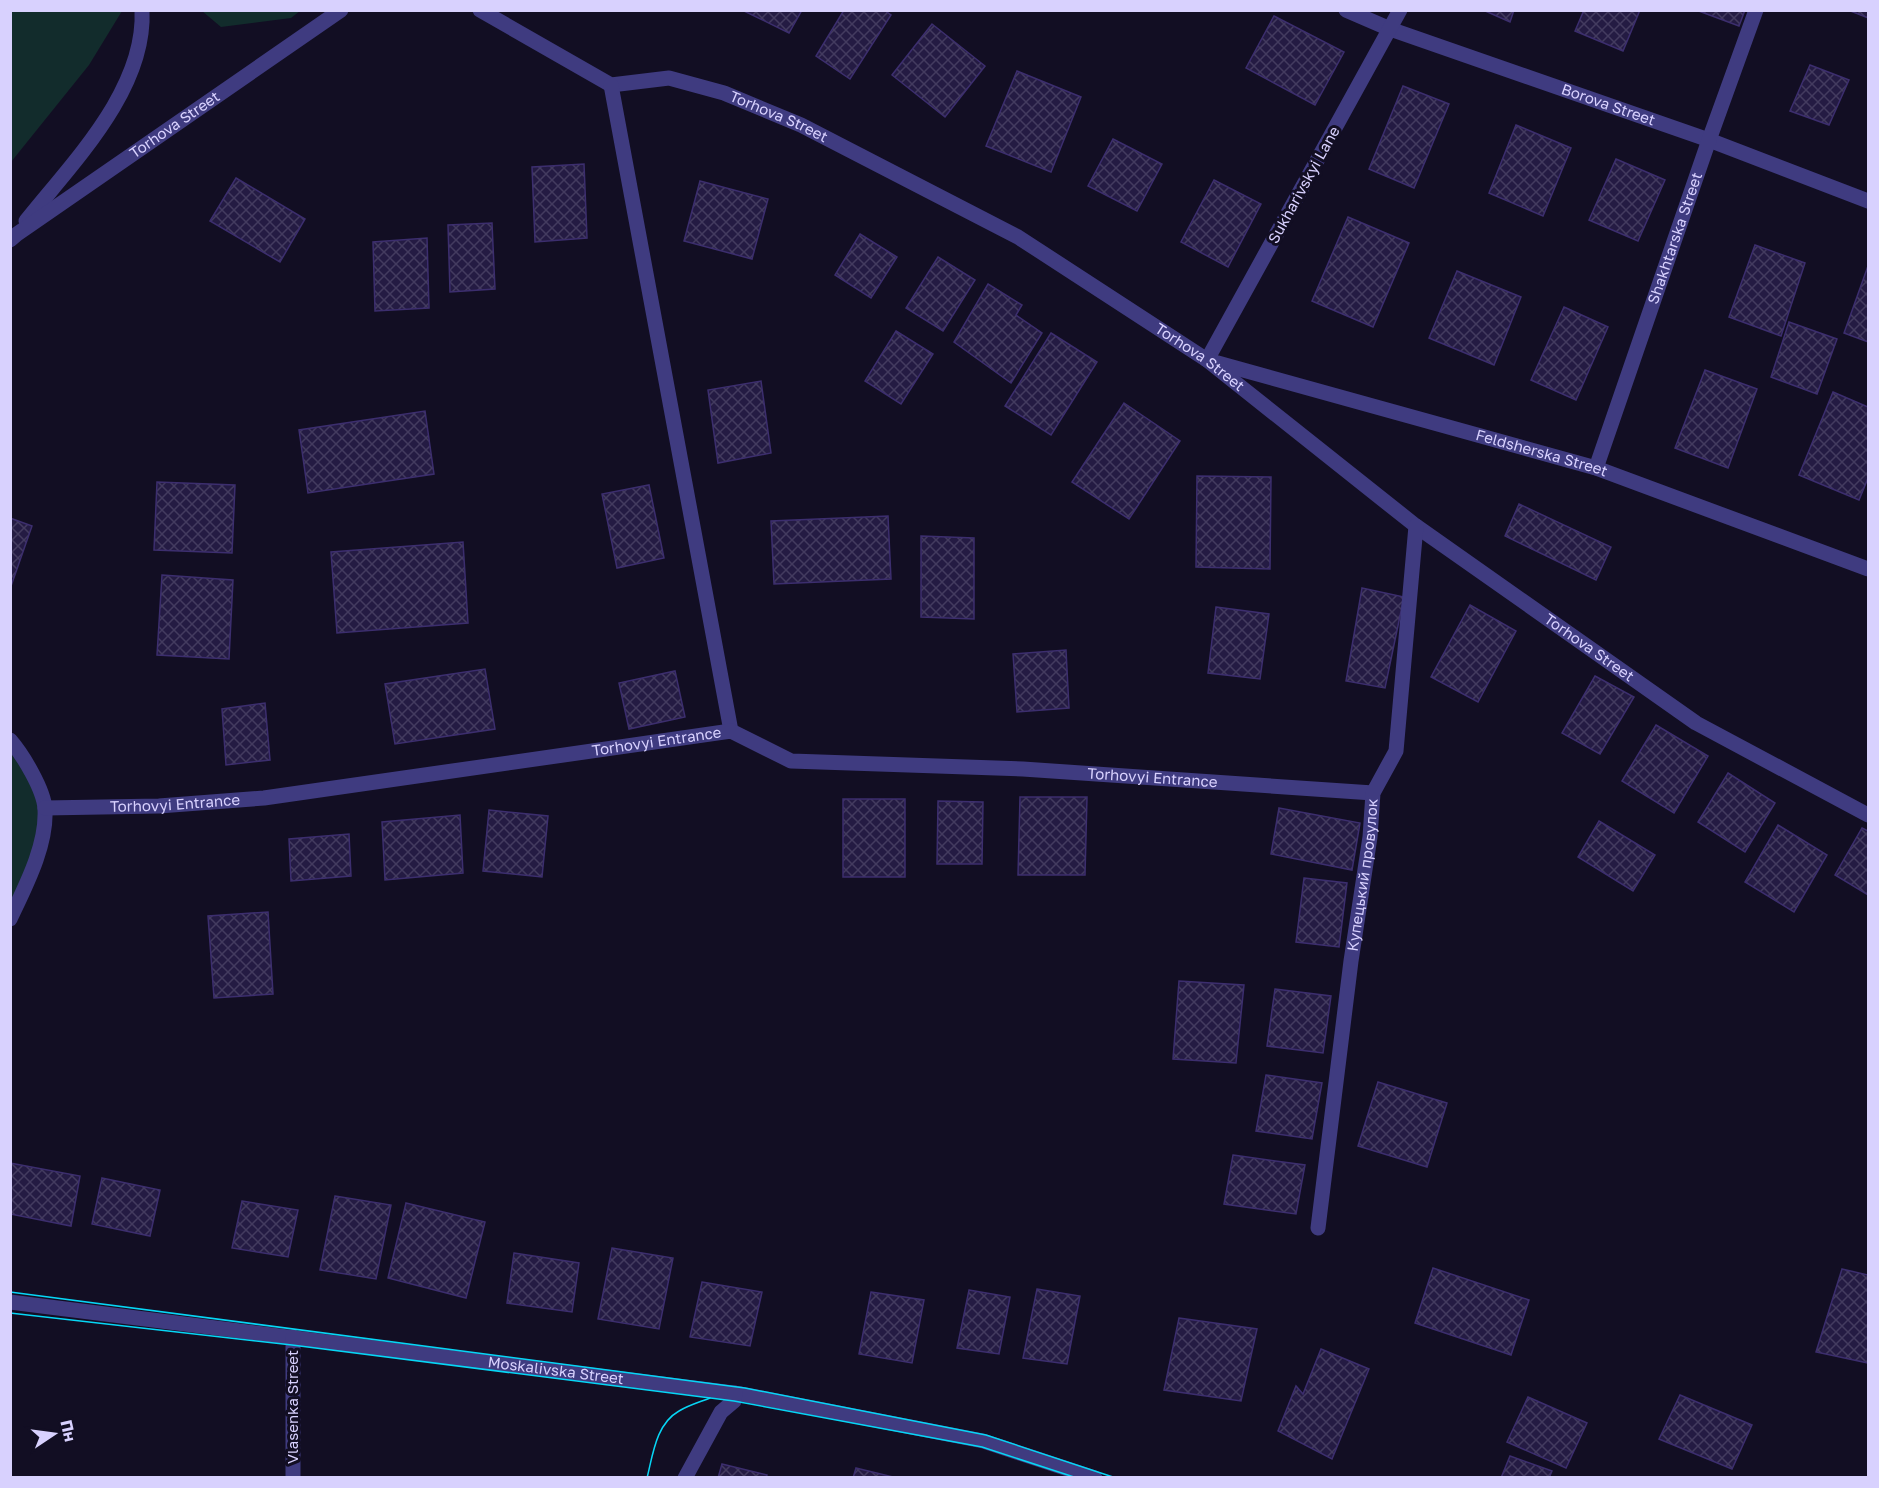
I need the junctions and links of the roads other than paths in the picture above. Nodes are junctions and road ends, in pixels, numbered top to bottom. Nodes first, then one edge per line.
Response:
1 (142, 10) edge
2 (341, 10) edge
3 (480, 10) edge
4 (1346, 10) edge
5 (1400, 10) edge
6 (1756, 10) edge
7 (1390, 29) junction
8 (611, 85) junction
9 (1709, 140) junction
10 (1869, 201) edge
11 (14, 237) edge
12 (1207, 360) junction
13 (1596, 468) junction
14 (1416, 526) junction
15 (1869, 569) edge
16 (731, 731) junction
17 (10, 740) edge
18 (1373, 793) junction
19 (45, 808) junction
20 (1869, 815) edge
21 (10, 919) edge
22 (1318, 1228) dead end
23 (10, 1295) edge
24 (17, 1303) edge
25 (293, 1337) junction
26 (735, 1394) junction
27 (293, 1478) edge
28 (685, 1478) edge
29 (1095, 1478) edge

1 - 11 street
2 - 11 street, Torhova Street
3 - 8 street
4 - 7 street, Borova Street
5 - 7 street, Sukharivskyi Lane
6 - 9 street, Shakhtarska Street
7 - 9 street, Borova Street
7 - 12 street, Sukharivskyi Lane
8 - 12 street, Torhova Street
8 - 16 street
9 - 10 street, Borova Street
9 - 13 street, Shakhtarska Street
12 - 13 street, Feldsherska Street
12 - 14 street, Torhova Street
13 - 15 street, Feldsherska Street
14 - 18 street, Купецький провулок
14 - 20 street, Torhova Street
16 - 18 street, Torhovyi Entrance
16 - 19 street, Torhovyi Entrance
17 - 19 street
18 - 22 street, Купецький провулок
19 - 21 street
23 - 24 street
24 - 25 street, Moskalivska Street
25 - 26 street, Moskalivska Street
25 - 27 street, Vlasenka Street
26 - 28 street
26 - 29 street, Moskalivska Street

